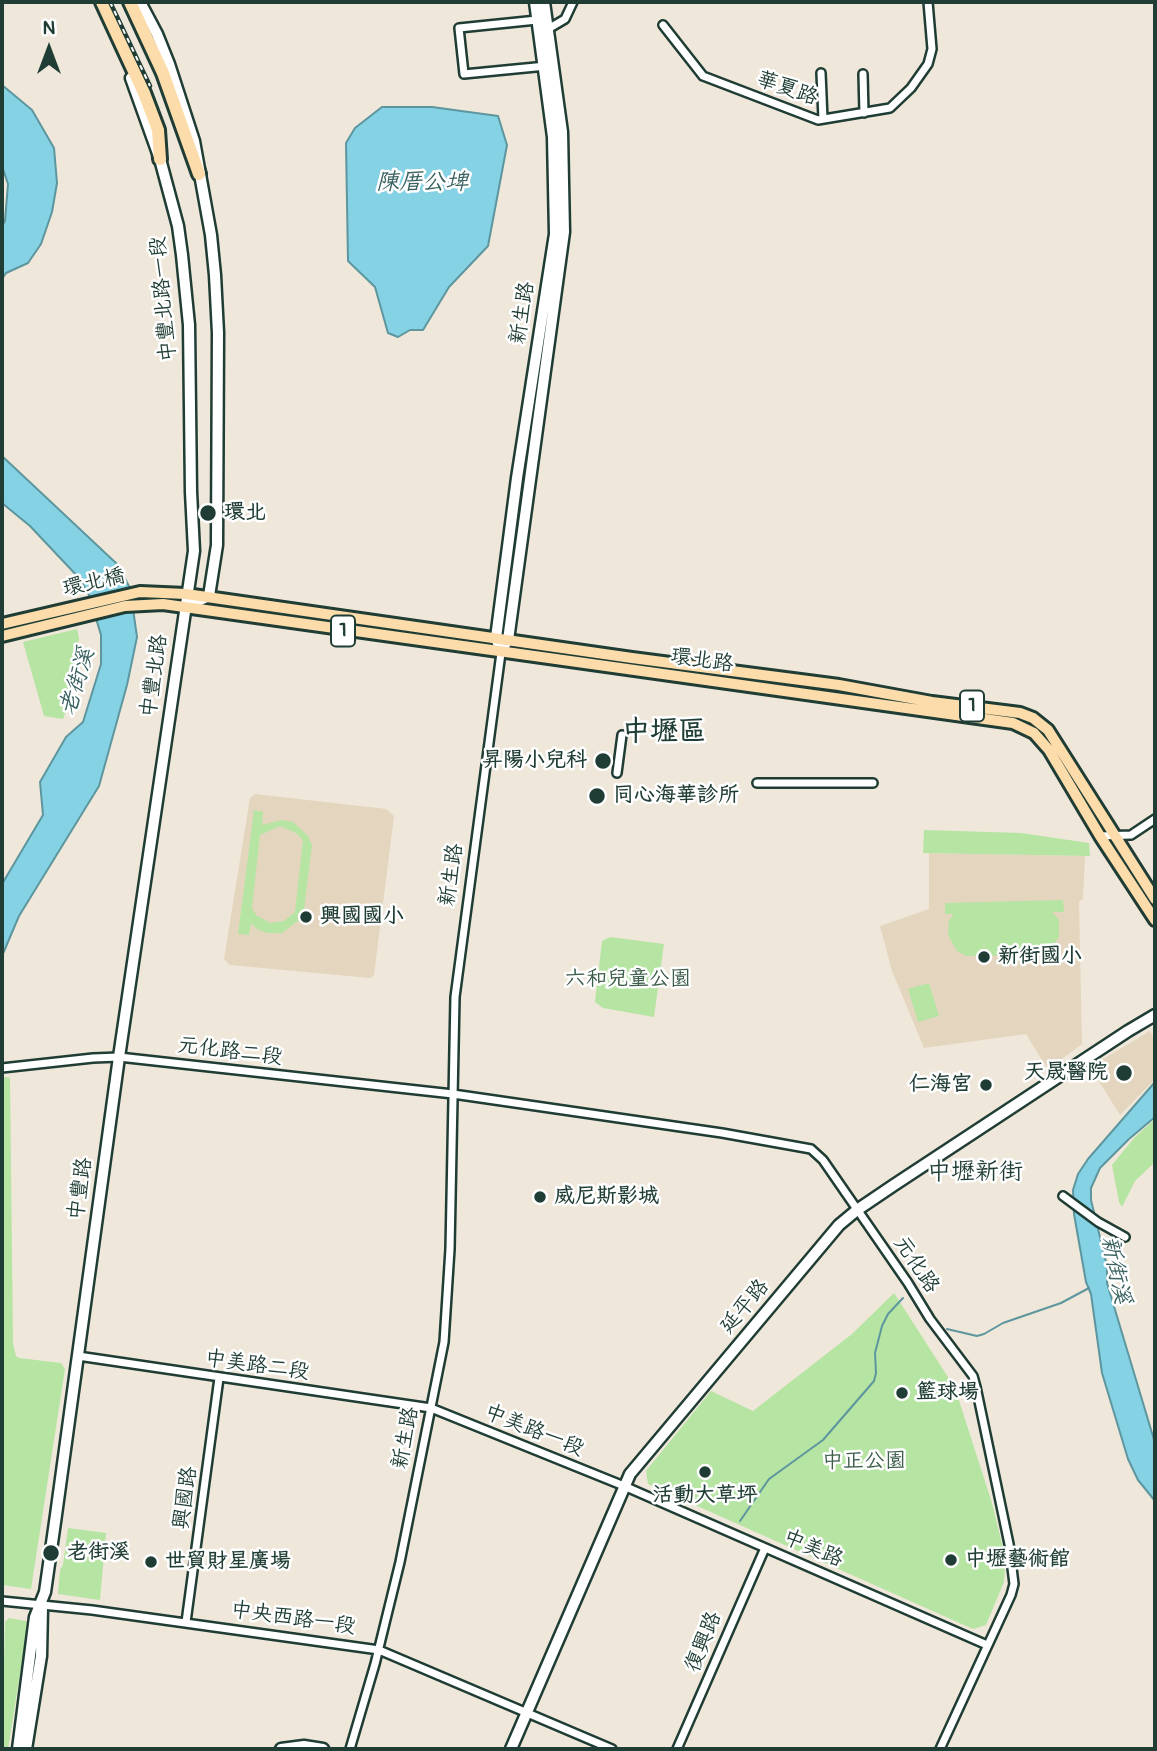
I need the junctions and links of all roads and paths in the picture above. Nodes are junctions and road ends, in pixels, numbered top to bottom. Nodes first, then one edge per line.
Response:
1 (95, 2) edge
2 (102, 2) edge
3 (535, 2) edge
4 (544, 2) edge
5 (573, 2) edge
6 (928, 2) edge
7 (135, 4) edge
8 (537, 20) junction
9 (663, 25) dead end
10 (548, 29) junction
11 (549, 65) junction
12 (163, 73) junction
13 (821, 73) dead end
14 (863, 74) dead end
15 (864, 113) junction
16 (823, 119) junction
17 (158, 130) junction
18 (160, 159) junction
19 (199, 174) junction
20 (140, 592) joint
21 (186, 594) junction
22 (209, 596) junction
23 (142, 604) joint
24 (184, 607) junction
25 (59, 617) junction
26 (2, 624) edge
27 (2, 636) edge
28 (502, 639) junction
29 (501, 653) junction
30 (632, 658) junction
31 (630, 670) junction
32 (767, 676) junction
33 (765, 689) junction
34 (622, 735) dead end
35 (617, 773) dead end
36 (159, 778) joint
37 (757, 783) dead end
38 (873, 783) dead end
39 (1155, 819) edge
40 (1100, 836) junction
41 (1117, 836) junction
42 (1155, 899) edge
43 (1155, 920) edge
44 (1155, 1015) edge
45 (119, 1057) junction
46 (2, 1069) edge
47 (453, 1094) junction
48 (1063, 1196) dead end
49 (857, 1210) junction
50 (1125, 1237) dead end
51 (78, 1356) junction
52 (219, 1378) junction
53 (431, 1408) junction
54 (624, 1486) junction
55 (765, 1548) junction
56 (4, 1601) edge
57 (41, 1604) junction
58 (186, 1622) junction
59 (987, 1645) junction
60 (379, 1650) junction
61 (528, 1712) junction
62 (18, 1749) edge
63 (26, 1749) edge
64 (281, 1749) edge
65 (323, 1749) edge
66 (350, 1749) edge
67 (511, 1749) edge
68 (612, 1749) edge
69 (677, 1749) edge
70 (940, 1749) edge

1 - 18 main road, 中豐北路一段
2 - 17 highway
3 - 8 main road, 新生路
4 - 10 main road
5 - 10 street
6 - 15 street, 華夏路
7 - 12 highway
7 - 19 main road
8 - 11 main road, 新生路
8 - 11 street
9 - 16 street, 華夏路
10 - 11 main road
11 - 28 main road, 新生路
12 - 17 highway
12 - 19 highway
13 - 16 street
14 - 15 street
15 - 16 street, 華夏路
17 - 18 highway
18 - 21 main road, 中豐北路一段
19 - 22 main road
20 - 21 main road, 環北路 / 1
20 - 25 main road, 環北橋 / 1
21 - 22 main road, 環北路 / 1
21 - 24 main road, 中豐北路一段
22 - 24 main road, 中豐北路
22 - 28 main road, 環北路 / 1
23 - 24 main road, 環北路 / 1
23 - 25 main road, 環北橋 / 1
24 - 29 main road, 環北路 / 1
24 - 36 main road, 中豐北路
25 - 26 main road, 1
25 - 27 main road, 1
28 - 29 main road, 新生路
28 - 30 main road, 環北路 / 1
29 - 31 main road, 環北路 / 1
29 - 47 street, 新生路
30 - 31 street
30 - 32 main road, 環北路 / 1
31 - 33 main road, 環北路 / 1
32 - 33 street
32 - 41 main road, 環北路 / 1
33 - 40 main road, 環北路 / 1
34 - 35 street
36 - 45 main road, 中豐路
37 - 38 street
39 - 41 street
40 - 41 street
40 - 43 main road, 環北路 / 1
41 - 42 main road, 環北路 / 1
44 - 49 main road, 延平路
45 - 46 street, 元化路二段
45 - 47 street, 元化路二段
45 - 51 main road, 中豐路
47 - 49 street, 元化路
47 - 53 street, 新生路
48 - 50 street
49 - 54 main road, 延平路
49 - 59 street, 元化路
51 - 52 street, 中美路二段
51 - 57 main road, 中豐路
52 - 53 street, 中美路二段
52 - 58 street, 興國路
53 - 54 street, 中美路一段
53 - 60 street, 新生路
54 - 55 street, 中美路
54 - 61 main road, 延平路
55 - 59 street, 中美路
55 - 69 street, 復興路
56 - 57 street, 中央西路一段
57 - 58 street, 中央西路一段
57 - 62 main road, 中豐路
57 - 63 main road, 中豐路
58 - 60 street, 中央西路一段
59 - 70 street, 元化路
60 - 61 street, 中央西路一段
60 - 66 street, 新生路
61 - 67 main road, 延平路
61 - 68 street, 中央西路一段
64 - 65 main road

